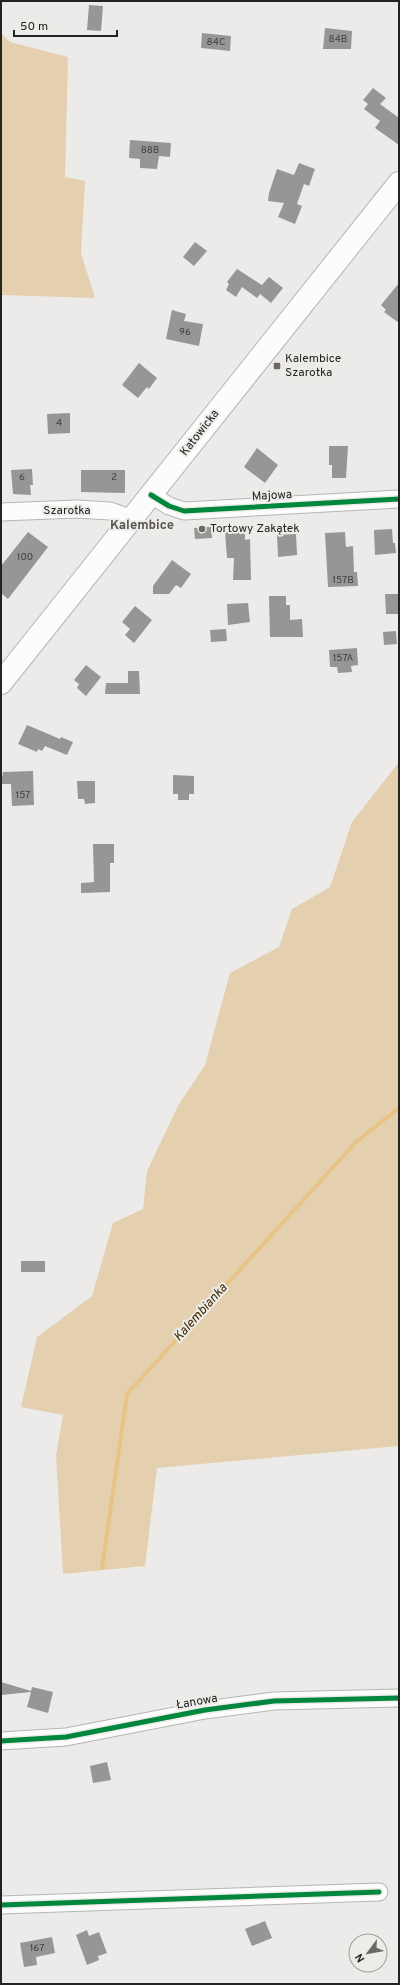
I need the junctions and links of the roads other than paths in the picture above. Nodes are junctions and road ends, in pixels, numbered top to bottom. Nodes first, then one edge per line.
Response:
1 (399, 183) edge
2 (151, 495) junction
3 (399, 499) edge
4 (1, 512) edge
5 (132, 519) junction
6 (1, 683) edge
7 (399, 1698) edge
8 (1, 1741) edge
9 (379, 1892) dead end
10 (1, 1905) edge

1 - 2 main road, Katowicka
2 - 3 street, Majowa
2 - 5 main road, Katowicka
4 - 5 street, Szarotka
5 - 6 main road, Katowicka
7 - 8 street, Łanowa
9 - 10 street

